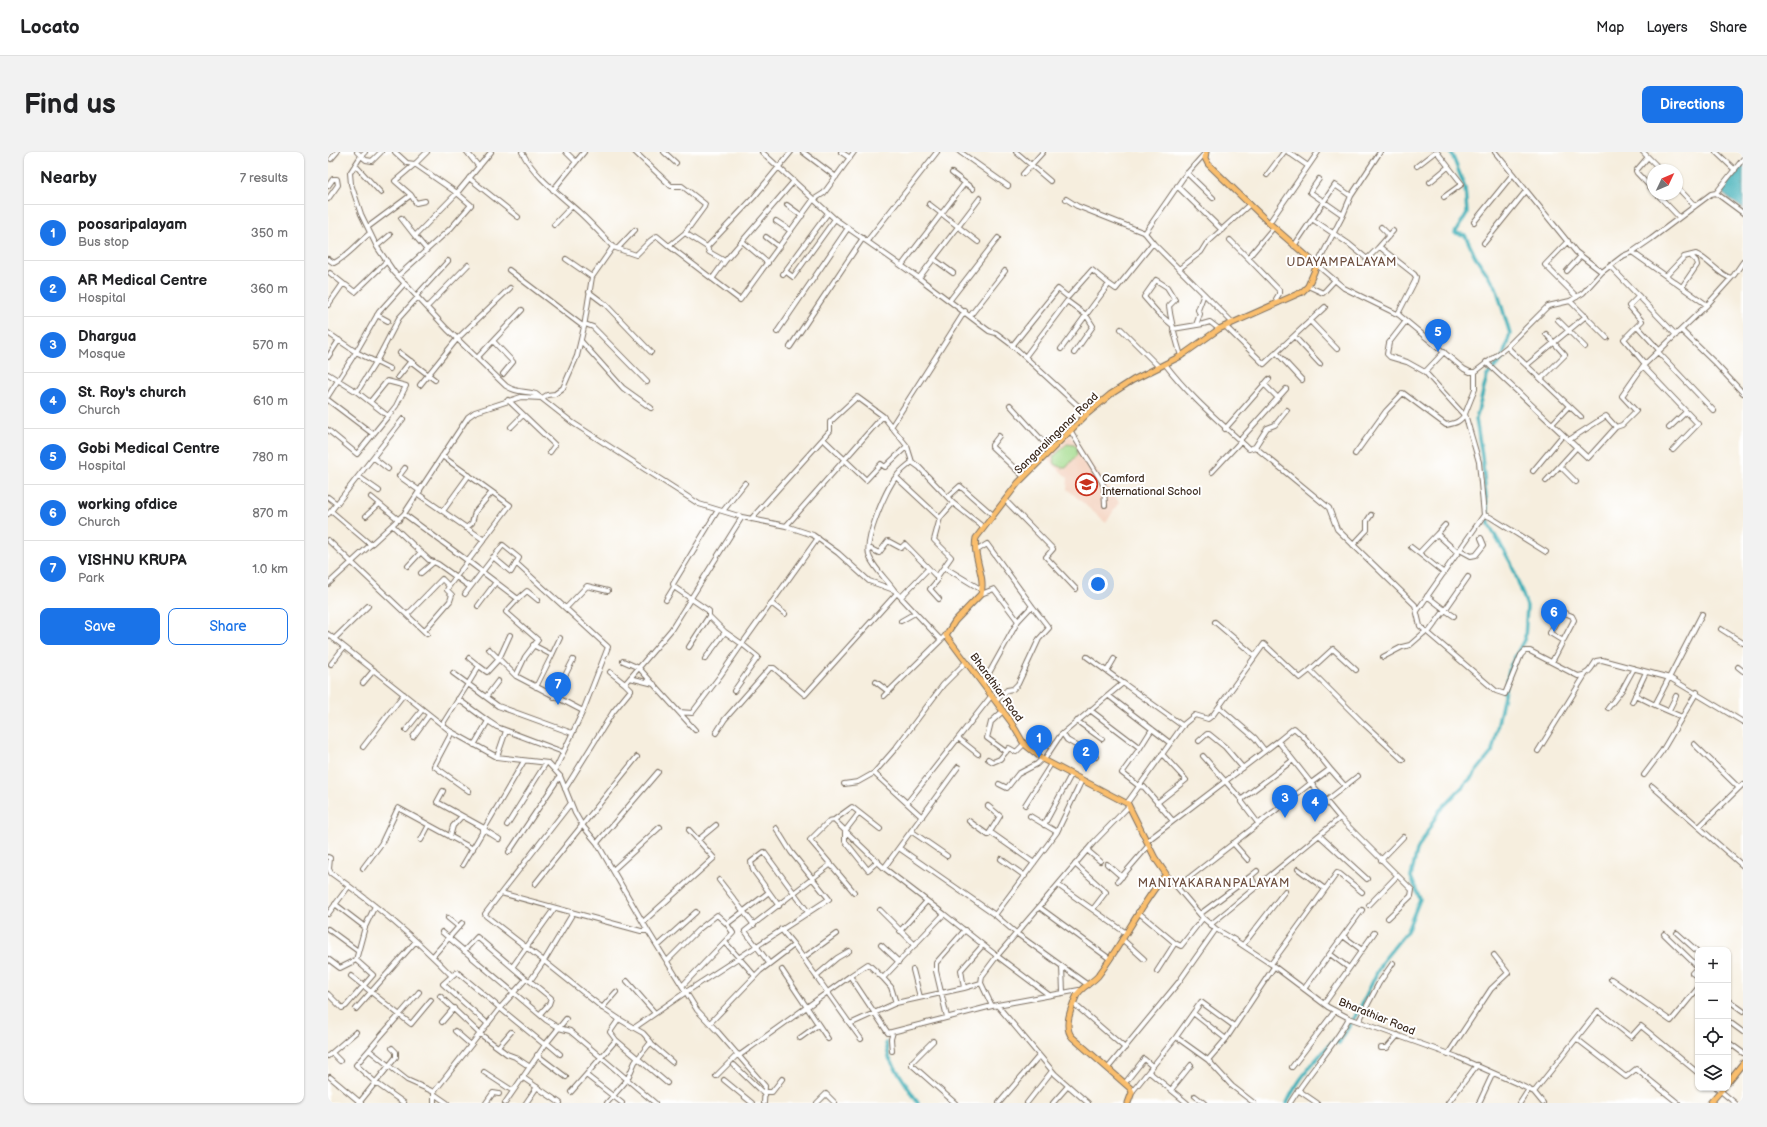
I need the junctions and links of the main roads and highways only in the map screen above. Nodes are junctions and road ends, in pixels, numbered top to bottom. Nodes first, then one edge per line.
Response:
1 (1206, 152) edge
2 (946, 636) joint
3 (1743, 1064) edge
4 (1731, 1078) edge
5 (1719, 1091) edge
6 (1128, 1103) edge
7 (1710, 1103) edge

1 - 2 main road, Sangaralinganar Road
2 - 6 main road, Bharathiar Road
3 - 4 main road
5 - 7 main road

